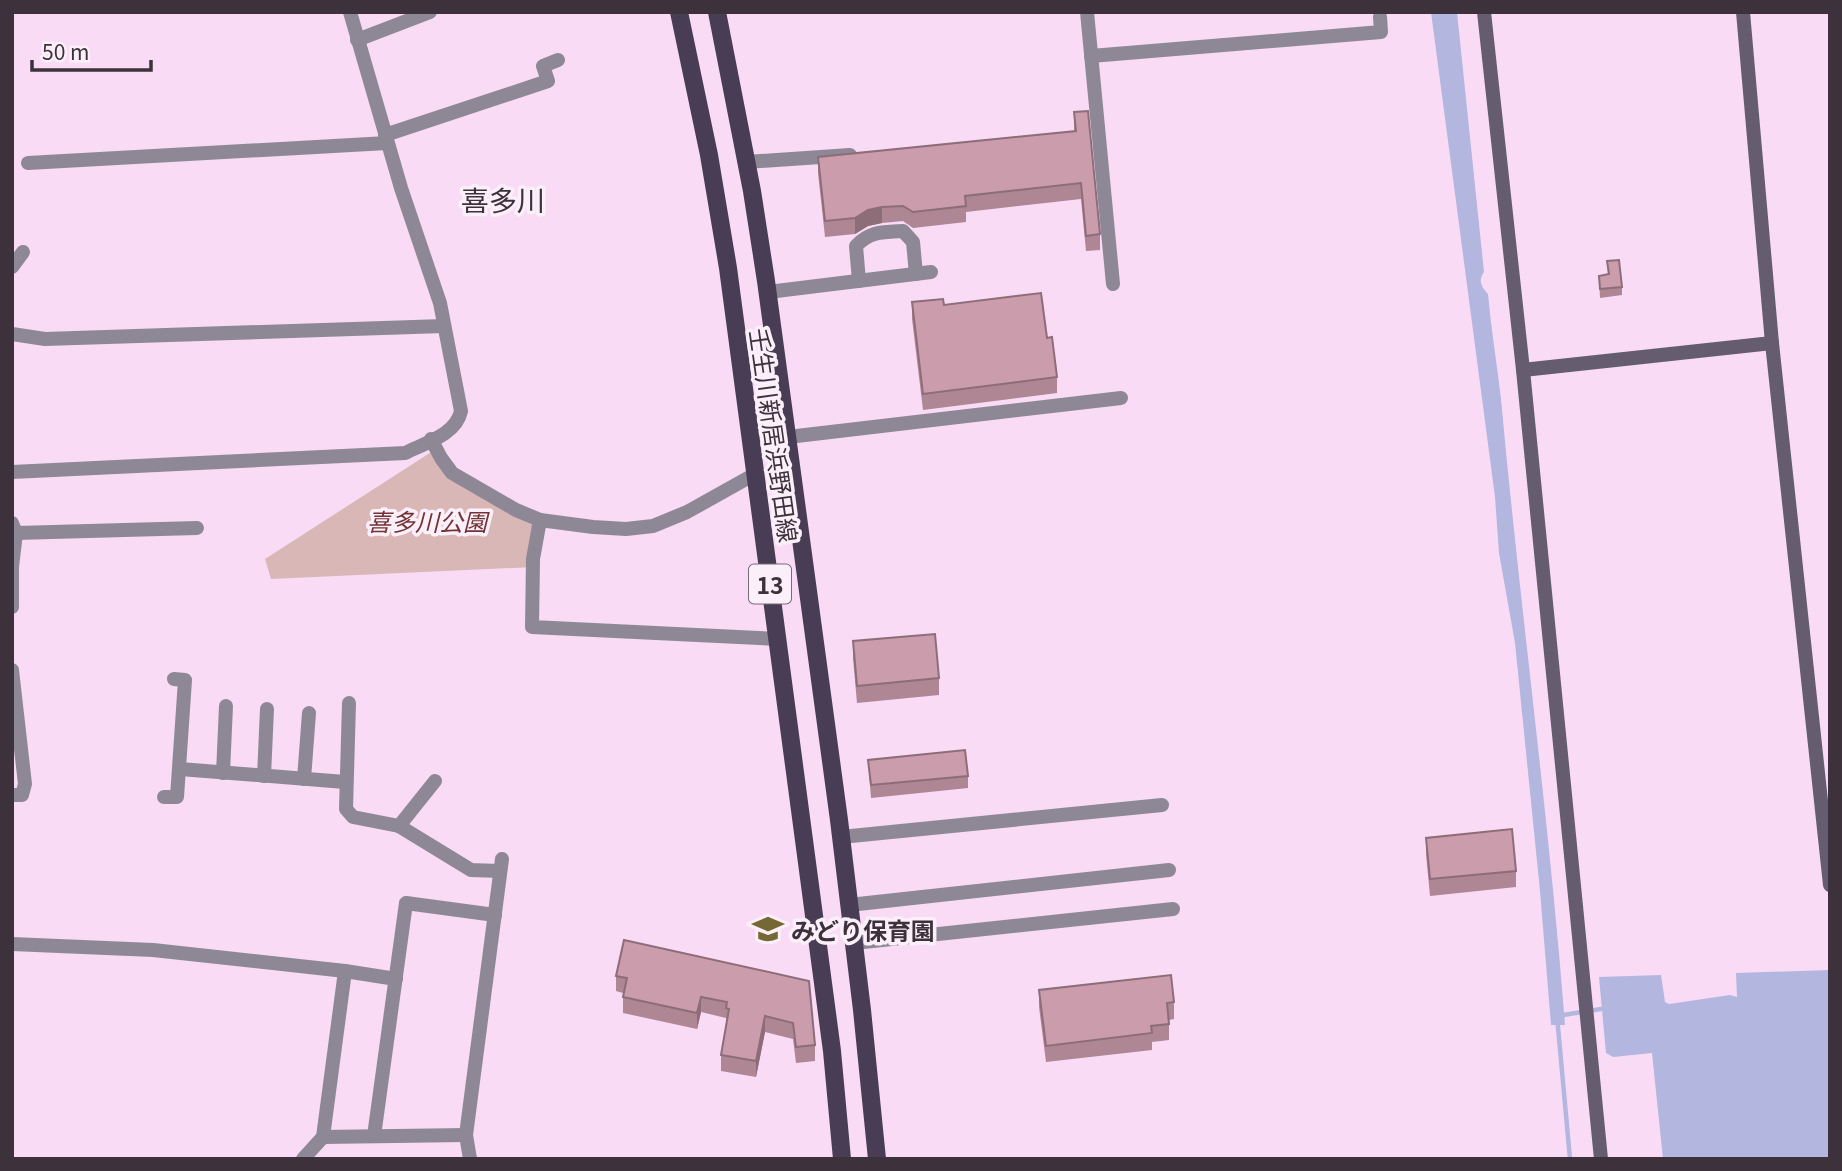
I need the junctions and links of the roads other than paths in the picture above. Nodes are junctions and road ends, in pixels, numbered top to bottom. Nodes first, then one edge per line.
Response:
1 (349, 12) edge
2 (430, 12) edge
3 (679, 12) edge
4 (717, 12) edge
5 (1087, 12) edge
6 (1484, 12) edge
7 (1743, 12) edge
8 (1380, 17) dead end
9 (357, 40) junction
10 (1091, 56) junction
11 (558, 60) dead end
12 (386, 139) junction
13 (864, 154) edge
14 (746, 162) junction
15 (28, 163) dead end
16 (23, 252) dead end
17 (12, 267) edge
18 (859, 281) junction
19 (1113, 284) dead end
20 (768, 292) junction
21 (444, 326) junction
22 (12, 334) edge
23 (1772, 344) junction
24 (1523, 370) junction
25 (1121, 398) dead end
26 (788, 437) junction
27 (431, 439) junction
28 (12, 472) edge
29 (755, 474) junction
30 (540, 520) junction
31 (14, 528) edge
32 (197, 528) dead end
33 (12, 607) edge
34 (778, 639) junction
35 (12, 670) edge
36 (174, 679) dead end
37 (349, 704) dead end
38 (226, 706) dead end
39 (267, 709) dead end
40 (309, 713) dead end
41 (180, 769) junction
42 (223, 772) junction
43 (264, 776) junction
44 (304, 779) junction
45 (435, 781) dead end
46 (345, 782) junction
47 (12, 795) edge
48 (164, 796) dead end
49 (1162, 805) dead end
50 (399, 826) junction
51 (841, 837) junction
52 (1169, 870) dead end
53 (1830, 885) edge
54 (849, 905) junction
55 (1173, 909) dead end
56 (495, 915) junction
57 (854, 943) junction
58 (12, 944) edge
59 (345, 971) junction
60 (396, 979) junction
61 (466, 1135) junction
62 (323, 1136) junction
63 (374, 1136) junction
64 (303, 1159) edge
65 (470, 1159) edge
66 (842, 1159) edge
67 (877, 1159) edge
68 (1601, 1159) edge

1 - 9 street
2 - 9 street
3 - 29 main road, 壬生川新居浜野田線 / 13
4 - 14 main road, 壬生川新居浜野田線 / 13
5 - 10 street
6 - 24 street
7 - 23 street
8 - 10 street
9 - 12 street
10 - 19 street
11 - 12 street
12 - 15 street
12 - 21 street
13 - 14 street
14 - 20 main road, 壬生川新居浜野田線 / 13
16 - 17 street
18 - 18 street
18 - 20 street
20 - 26 main road, 壬生川新居浜野田線 / 13
21 - 22 street
21 - 27 street
23 - 24 street
23 - 53 street
24 - 68 street
25 - 26 street
26 - 51 main road, 壬生川新居浜野田線 / 13
27 - 28 street
27 - 30 street
29 - 30 street
29 - 34 main road, 壬生川新居浜野田線 / 13
30 - 34 street
31 - 32 street
31 - 33 street
34 - 66 main road, 壬生川新居浜野田線 / 13
35 - 47 street
36 - 41 street
37 - 46 street
38 - 42 street
39 - 43 street
40 - 44 street
41 - 42 street
41 - 48 street
42 - 43 street
43 - 44 street
44 - 46 street
45 - 50 street
46 - 50 street
49 - 51 street
50 - 56 street
51 - 54 main road, 壬生川新居浜野田線 / 13
52 - 54 street
54 - 57 main road, 壬生川新居浜野田線 / 13
55 - 57 street
56 - 60 street
56 - 61 street
57 - 67 main road, 壬生川新居浜野田線 / 13
58 - 59 street
59 - 60 street
59 - 62 street
60 - 63 street
61 - 63 street
61 - 65 street
62 - 63 street
62 - 64 street

